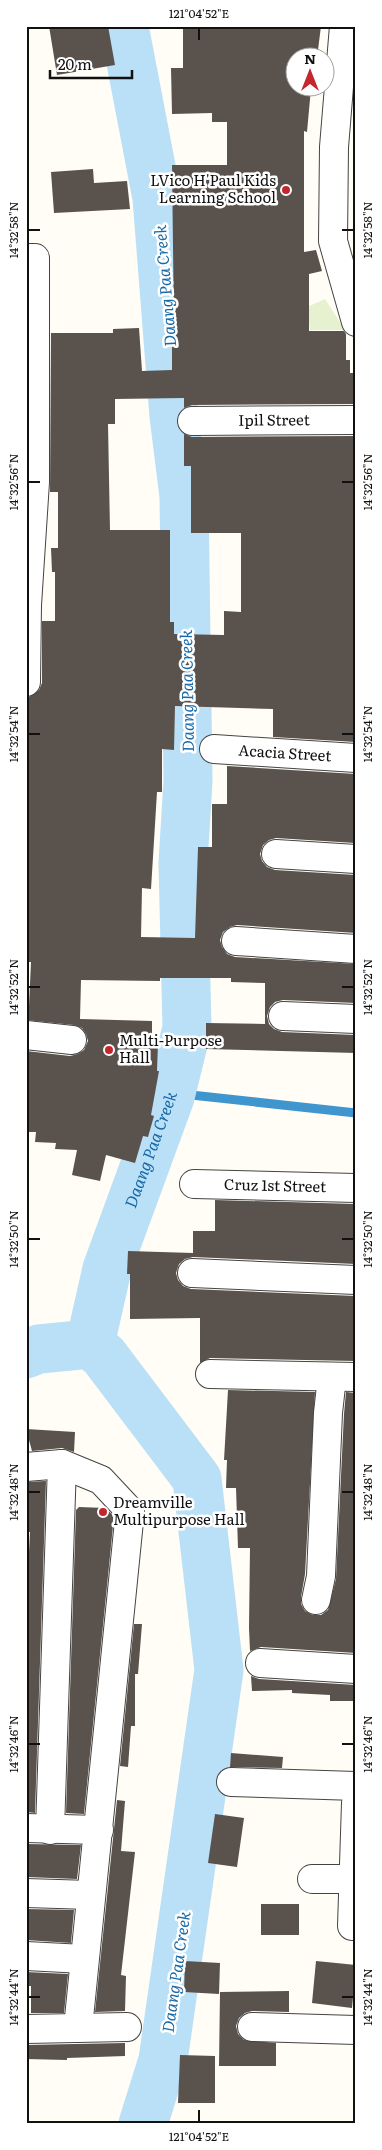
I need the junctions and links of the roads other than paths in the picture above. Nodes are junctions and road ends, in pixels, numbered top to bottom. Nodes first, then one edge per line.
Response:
1 (344, 26) edge
2 (345, 148) edge
3 (31, 258) edge
4 (356, 322) edge
5 (356, 420) edge
6 (192, 421) dead end
7 (26, 682) edge
8 (214, 749) dead end
9 (356, 758) edge
10 (276, 854) dead end
11 (356, 859) edge
12 (236, 941) dead end
13 (356, 949) edge
14 (283, 1016) dead end
15 (356, 1019) edge
16 (26, 1035) edge
17 (72, 1040) dead end
18 (194, 1184) dead end
19 (356, 1188) edge
20 (192, 1273) dead end
21 (356, 1280) edge
22 (210, 1374) dead end
23 (344, 1377) edge
24 (62, 1464) junction
25 (26, 1467) edge
26 (316, 1600) dead end
27 (260, 1663) dead end
28 (356, 1668) edge
29 (230, 1782) dead end
30 (356, 1786) edge
31 (356, 1803) edge
32 (38, 1829) edge
33 (99, 1830) junction
34 (312, 1879) dead end
35 (355, 1879) edge
36 (26, 1893) edge
37 (90, 1895) junction
38 (352, 1926) dead end
39 (26, 1956) edge
40 (84, 1959) junction
41 (127, 2027) dead end
42 (252, 2027) dead end
43 (78, 2028) junction
44 (26, 2029) edge
45 (356, 2030) edge

1 - 2 street
2 - 4 street
3 - 7 street
5 - 6 street, Ipil Street
8 - 9 street, Acacia Street
10 - 11 street
12 - 13 street
14 - 15 street
16 - 17 street
18 - 19 street, Cruz 1st Street
20 - 21 street
22 - 23 street
23 - 26 street
24 - 25 street
24 - 32 street
24 - 33 street
27 - 28 street
29 - 30 street
31 - 35 street
32 - 33 street
33 - 37 street
34 - 35 street
35 - 38 street
36 - 37 street
37 - 40 street
39 - 40 street
40 - 43 street
41 - 43 street
42 - 45 street
43 - 44 street

